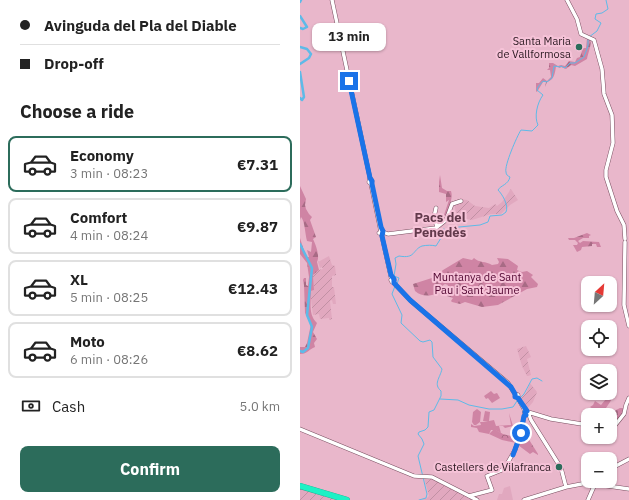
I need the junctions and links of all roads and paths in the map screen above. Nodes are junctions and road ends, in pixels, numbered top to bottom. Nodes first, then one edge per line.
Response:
1 (332, 0) edge
2 (567, 0) edge
3 (461, 201) dead end
4 (436, 208) dead end
5 (437, 227) junction
6 (382, 231) junction
7 (629, 326) edge
8 (629, 398) edge
9 (527, 413) junction
10 (617, 423) edge
11 (581, 424) edge
12 (300, 429) edge
13 (629, 459) edge
14 (617, 465) edge
15 (581, 484) edge
16 (300, 486) edge
17 (566, 486) junction
18 (617, 487) edge
19 (593, 488) edge
20 (629, 489) edge
21 (469, 496) junction
22 (347, 500) edge
23 (477, 500) edge
24 (524, 500) edge
25 (588, 500) edge

1 - 6 street
2 - 7 street
3 - 5 street
4 - 5 street
5 - 6 street
6 - 9 street
8 - 10 street
9 - 11 street
9 - 17 street
9 - 21 street
12 - 21 street
13 - 14 street
15 - 17 street
16 - 22 highway
17 - 24 street
18 - 20 street
19 - 25 street
21 - 23 street

